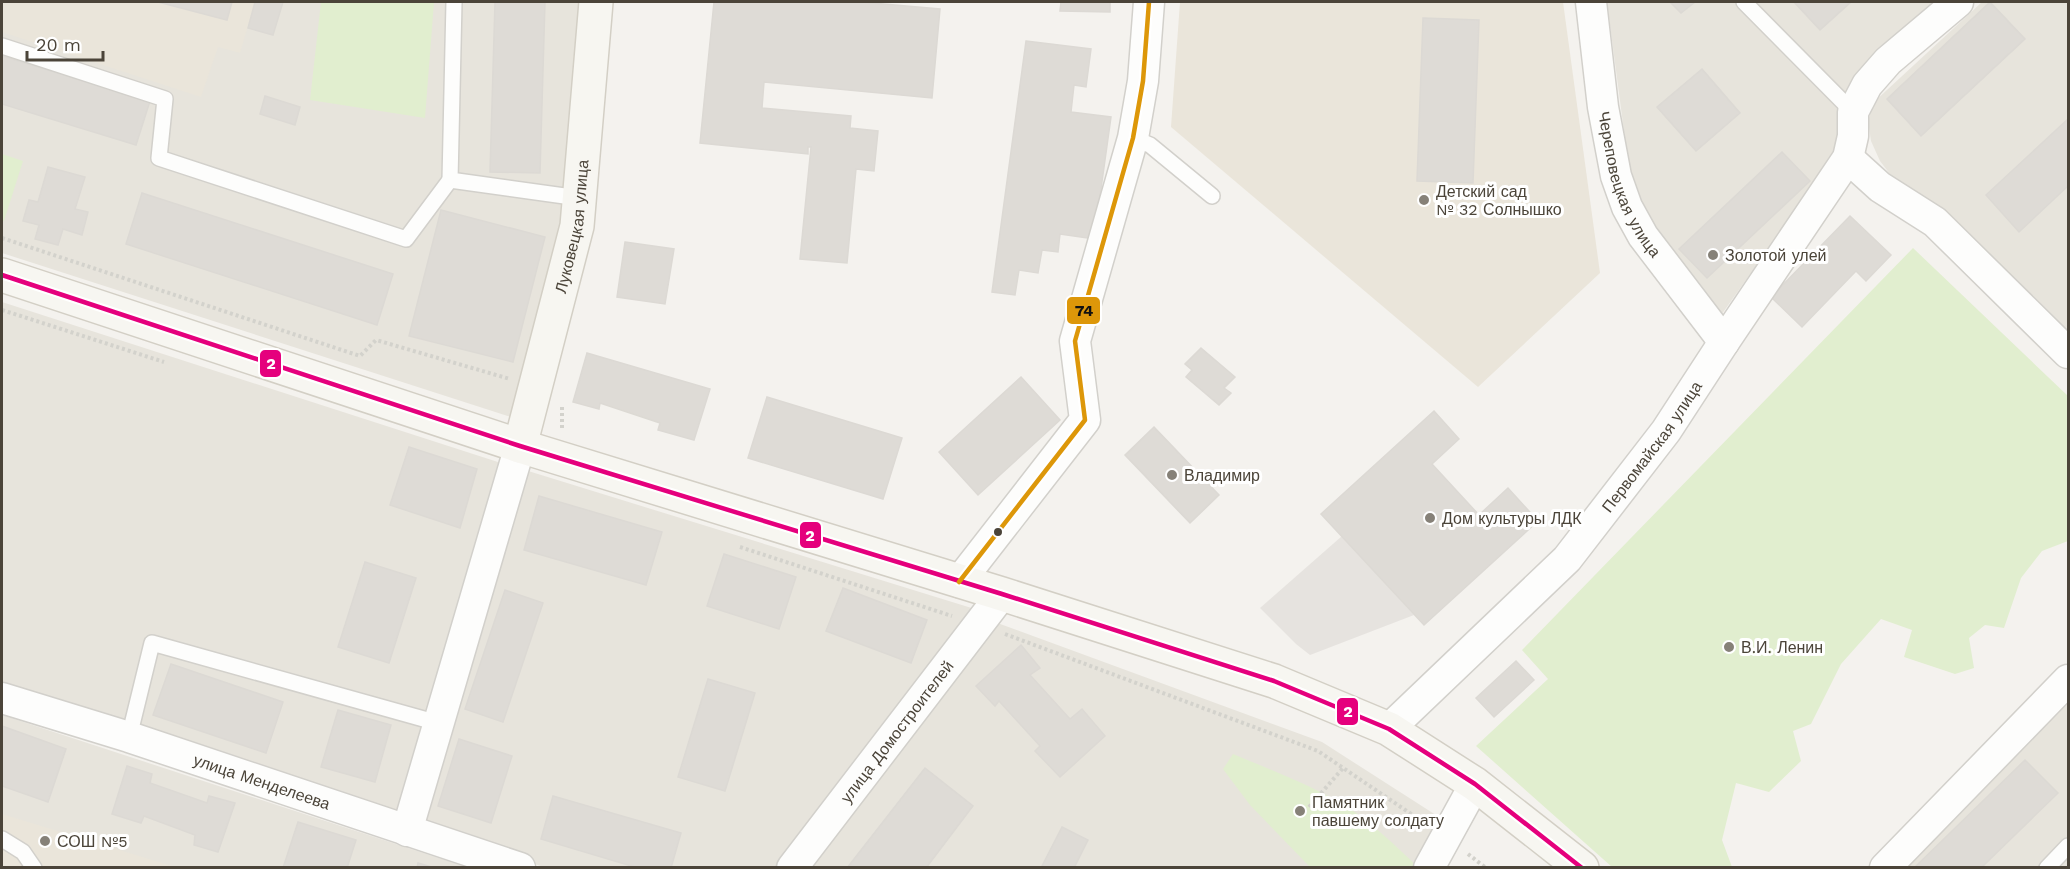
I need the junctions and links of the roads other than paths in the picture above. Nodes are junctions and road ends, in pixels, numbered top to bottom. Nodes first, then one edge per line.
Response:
1 (454, 2) edge
2 (596, 2) edge
3 (1149, 2) edge
4 (1591, 2) edge
5 (1744, 2) edge
6 (1958, 2) edge
7 (2, 46) edge
8 (1853, 112) junction
9 (1133, 138) junction
10 (1848, 158) junction
11 (450, 180) junction
12 (1212, 196) dead end
13 (579, 198) junction
14 (2, 275) edge
15 (1724, 342) junction
16 (2068, 353) edge
17 (520, 446) junction
18 (959, 582) junction
19 (1002, 594) junction
20 (2068, 680) edge
21 (2, 698) edge
22 (438, 723) junction
23 (1389, 729) junction
24 (129, 737) junction
25 (1475, 784) junction
26 (407, 831) junction
27 (2, 839) edge
28 (2068, 846) edge
29 (34, 867) edge
30 (520, 867) edge
31 (792, 867) edge
32 (1429, 867) edge
33 (1582, 867) edge
34 (1885, 867) edge
35 (2047, 867) edge

1 - 11 lane
2 - 13 street, Луковецкая улица
3 - 9 street
4 - 15 street, Череповецкая улица
5 - 8 lane
6 - 8 street, Первомайская улица
7 - 11 lane
8 - 10 street, Первомайская улица
9 - 12 lane
9 - 18 street
10 - 15 street, Первомайская улица
10 - 16 street
11 - 13 lane
13 - 17 street, Луковецкая улица
14 - 17 street
15 - 23 street, Первомайская улица
17 - 18 street
17 - 22 street
18 - 19 street
19 - 23 street
19 - 31 street, улица Домостроителей
20 - 34 street
21 - 24 street, улица Менделеева
22 - 24 lane
22 - 26 street
23 - 25 street
24 - 26 street, улица Менделеева
25 - 32 street
25 - 33 street
26 - 30 street, улица Менделеева
27 - 29 lane
28 - 35 lane

